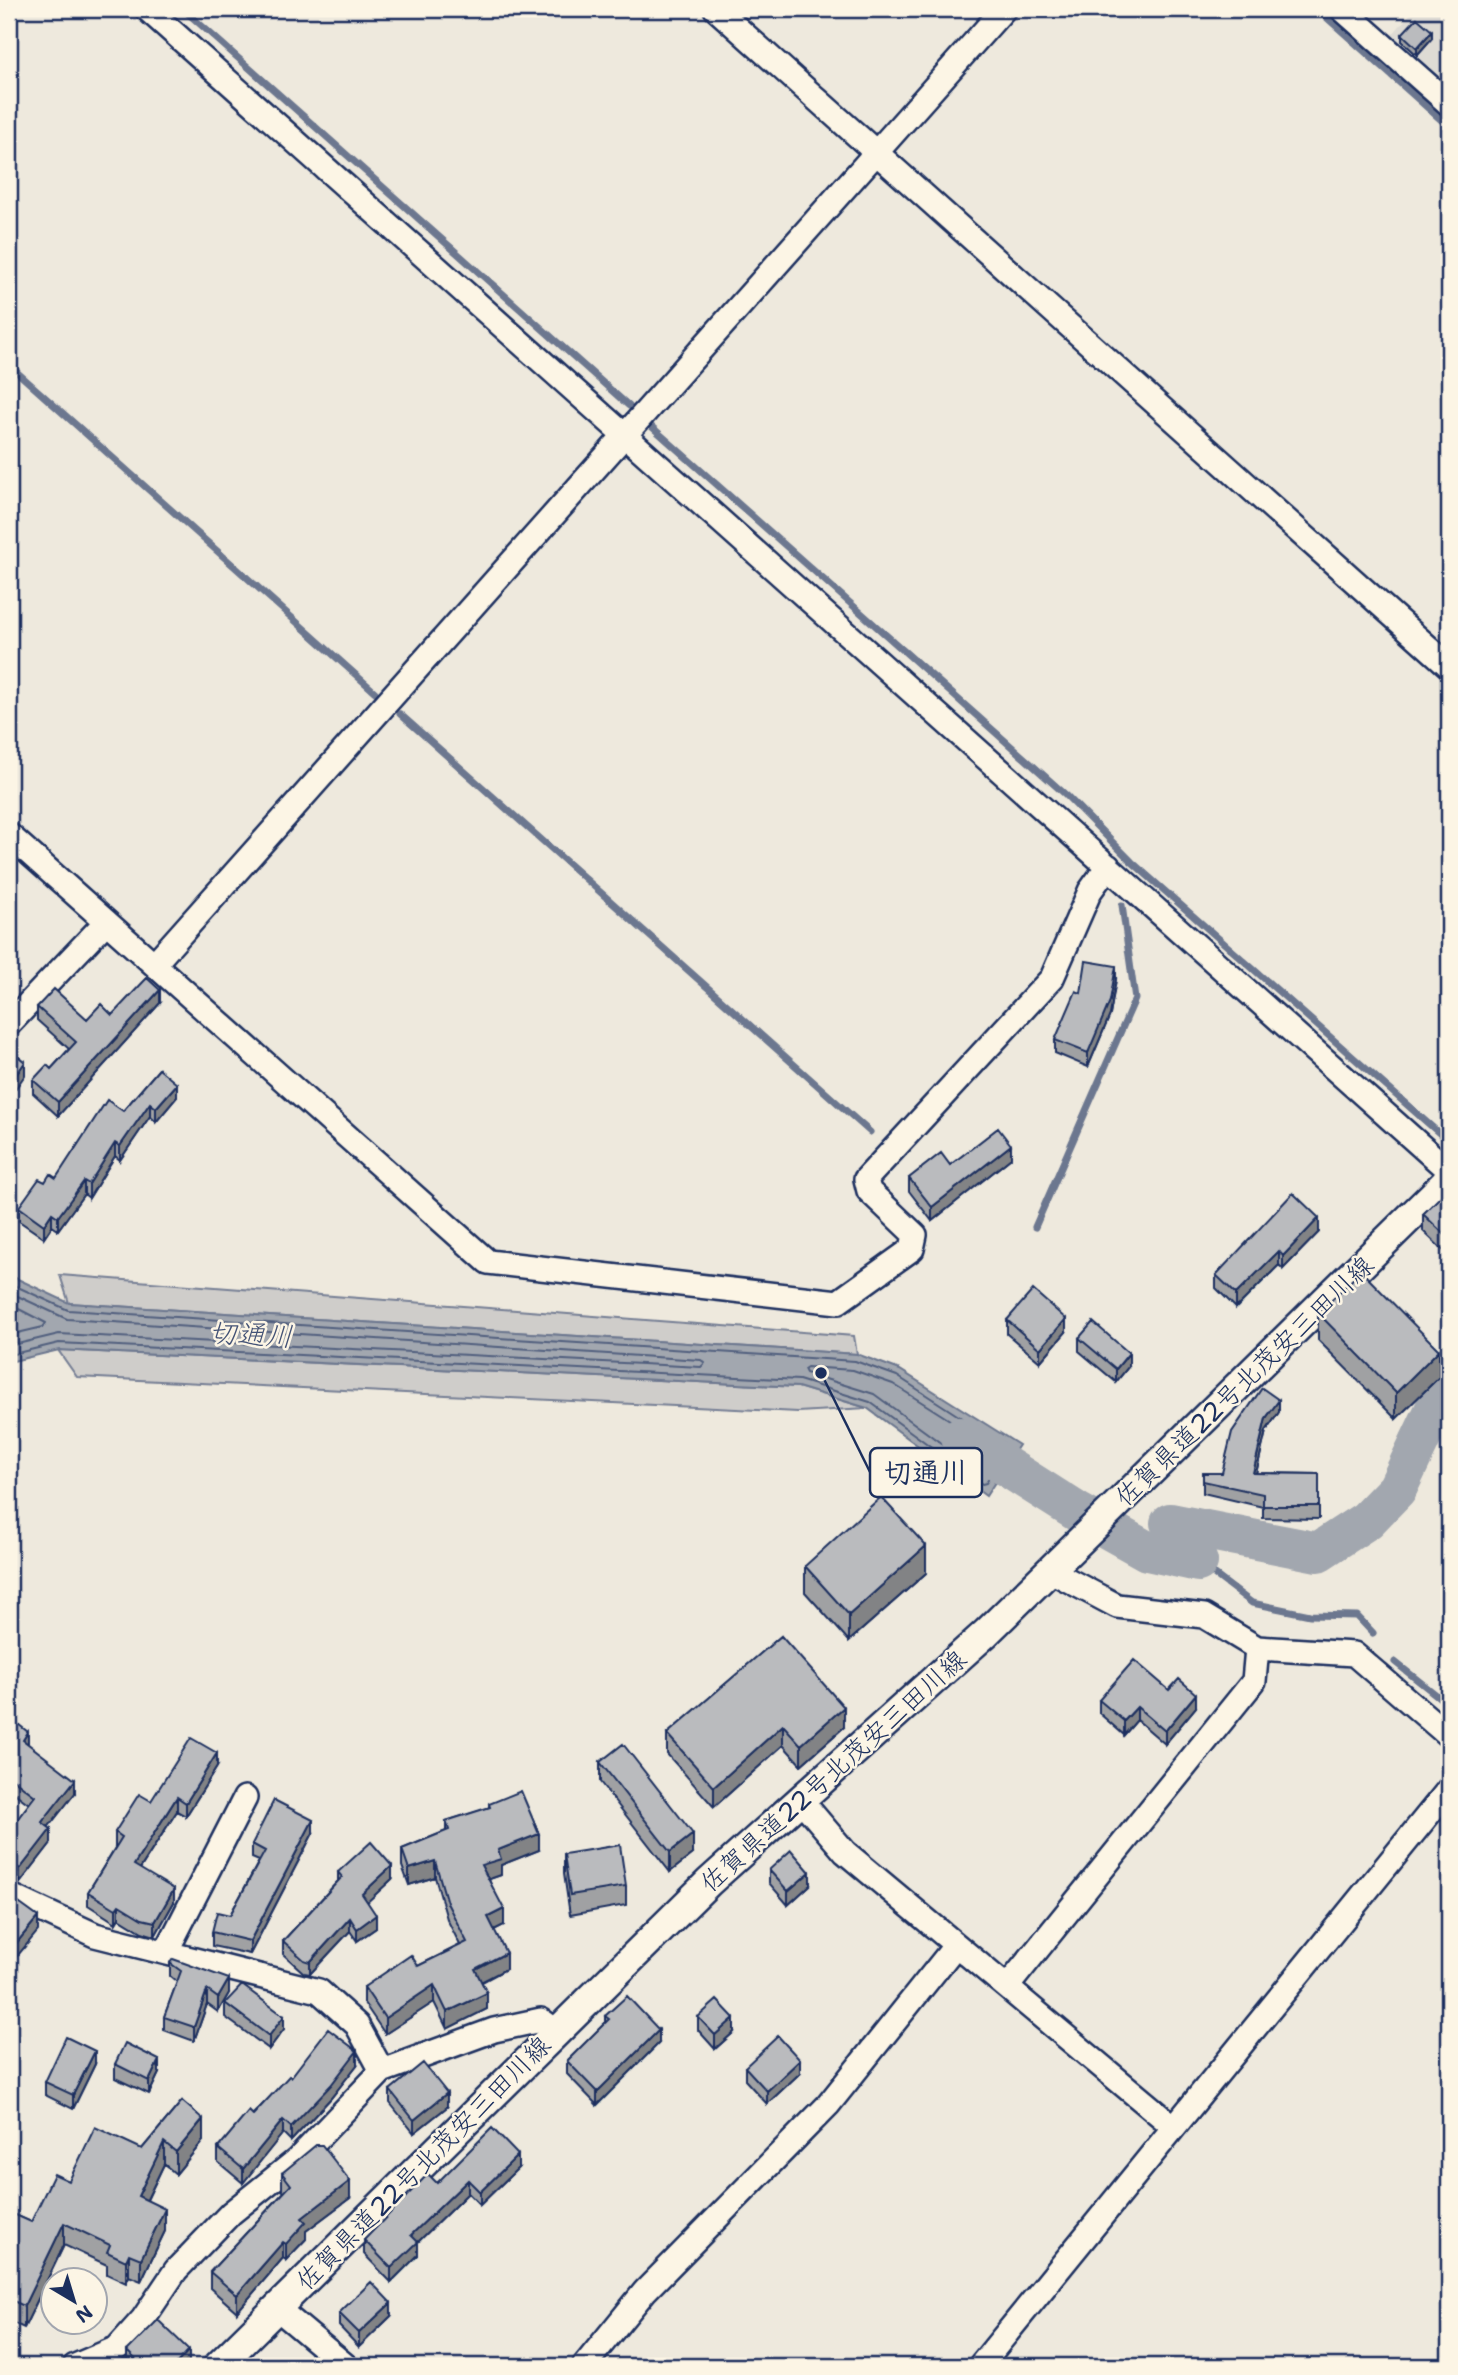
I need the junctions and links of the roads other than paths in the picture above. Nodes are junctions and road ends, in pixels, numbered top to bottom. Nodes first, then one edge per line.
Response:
1 (147, 9) edge
2 (716, 9) edge
3 (1004, 9) edge
4 (1342, 9) edge
5 (1449, 104) edge
6 (877, 152) junction
7 (624, 436) junction
8 (1449, 666) edge
9 (9, 835) edge
10 (1108, 866) junction
11 (106, 922) junction
12 (155, 963) junction
13 (9, 1024) edge
14 (1449, 1171) edge
15 (1449, 1179) edge
16 (1056, 1566) junction
17 (1257, 1648) junction
18 (1449, 1736) edge
19 (1449, 1789) edge
20 (245, 1798) dead end
21 (800, 1799) junction
22 (9, 1895) edge
23 (956, 1945) junction
24 (166, 1952) junction
25 (1007, 1987) junction
26 (556, 2031) junction
27 (382, 2071) junction
28 (1174, 2127) junction
29 (278, 2309) junction
30 (75, 2366) edge
31 (218, 2366) edge
32 (345, 2366) edge
33 (584, 2366) edge
34 (980, 2366) edge

1 - 7 street
2 - 6 street
3 - 6 street
4 - 5 street
6 - 7 street
6 - 8 street
7 - 10 street
7 - 12 street
9 - 11 street
10 - 12 street
10 - 14 street
11 - 12 street
11 - 13 street
15 - 16 main road, 佐賀県道22号北茂安三田川線
16 - 17 street
16 - 21 main road, 佐賀県道22号北茂安三田川線
17 - 18 street
17 - 25 street
19 - 28 street
20 - 24 street
21 - 23 street
21 - 26 main road, 佐賀県道22号北茂安三田川線
22 - 24 street
23 - 25 street
23 - 33 street
24 - 27 street
25 - 28 street
26 - 27 street
26 - 29 main road, 佐賀県道22号北茂安三田川線
27 - 30 street
28 - 34 street
29 - 31 main road, 佐賀県道22号北茂安三田川線
29 - 32 street

